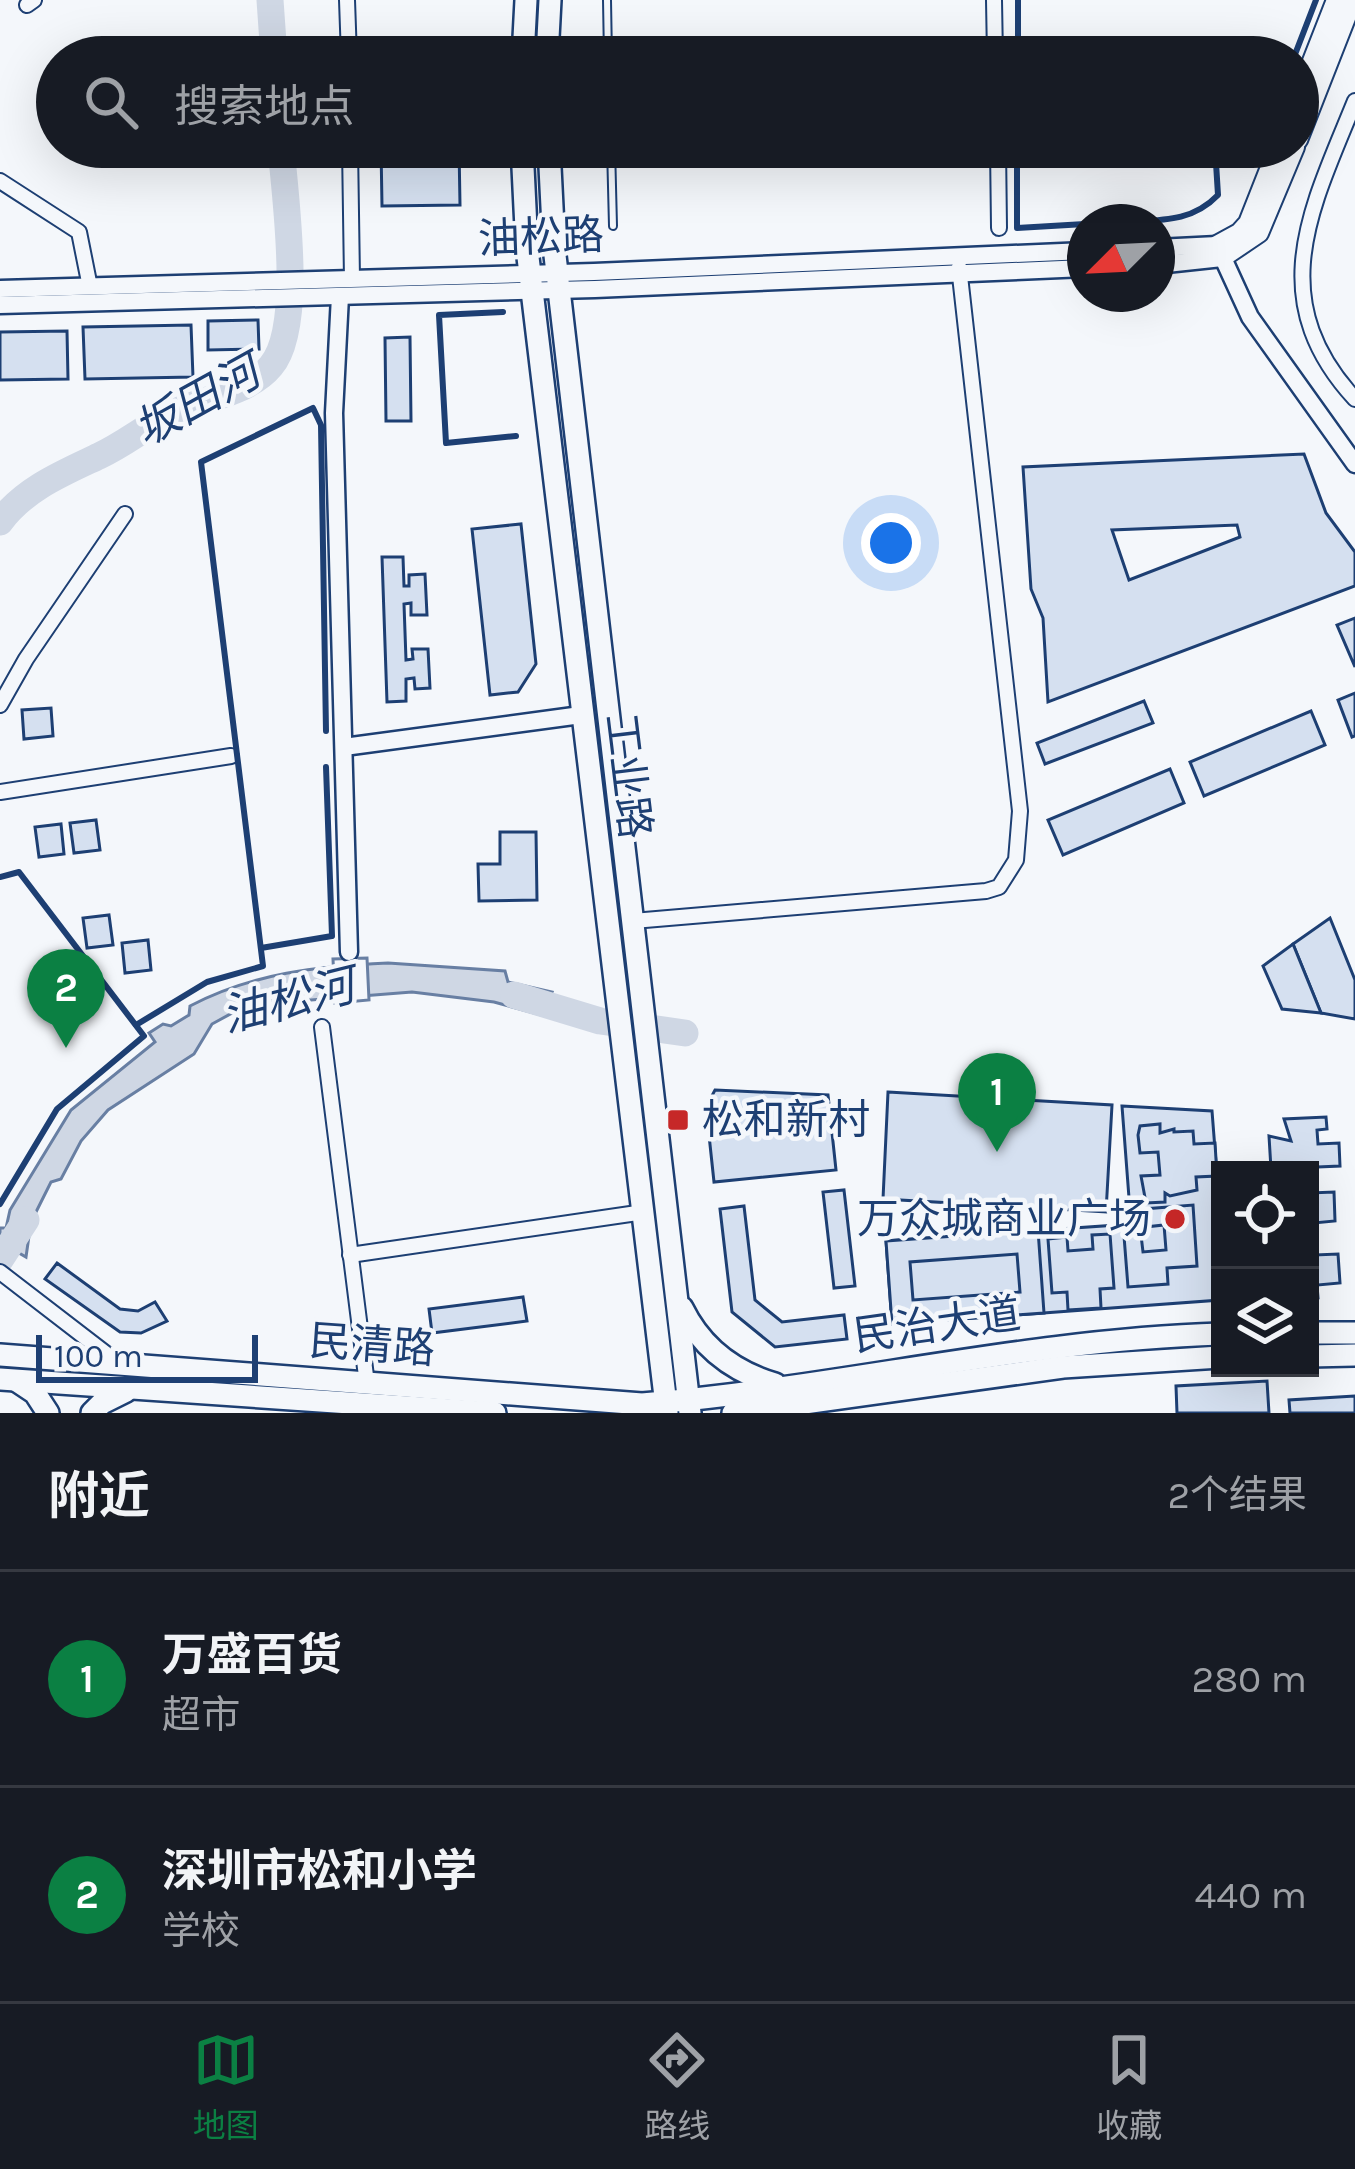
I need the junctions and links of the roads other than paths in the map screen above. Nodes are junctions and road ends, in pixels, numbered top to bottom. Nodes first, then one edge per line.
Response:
1 (347, 0) edge
2 (526, 0) edge
3 (550, 0) edge
4 (607, 0) edge
5 (994, 0) edge
6 (1336, 0) edge
7 (1353, 0) edge
8 (348, 36) edge
9 (525, 36) edge
10 (548, 36) edge
11 (608, 36) edge
12 (995, 36) edge
13 (1319, 43) edge
14 (1319, 87) edge
15 (1355, 101) edge
16 (350, 168) edge
17 (523, 168) edge
18 (551, 168) edge
19 (612, 168) edge
20 (999, 168) edge
21 (1270, 168) edge
22 (1286, 168) edge
23 (0, 182) edge
24 (614, 226) dead end
25 (1000, 228) dead end
26 (1175, 249) edge
27 (1220, 251) junction
28 (1067, 253) edge
29 (1175, 261) edge
30 (959, 265) junction
31 (1067, 268) edge
32 (352, 279) junction
33 (531, 282) junction
34 (560, 282) junction
35 (90, 286) junction
36 (0, 289) edge
37 (257, 290) junction
38 (331, 291) junction
39 (0, 305) edge
40 (1355, 399) edge
41 (1355, 464) edge
42 (125, 514) dead end
43 (0, 705) edge
44 (581, 715) junction
45 (335, 748) junction
46 (231, 756) dead end
47 (0, 792) edge
48 (633, 922) junction
49 (349, 952) dead end
50 (322, 1028) dead end
51 (644, 1213) junction
52 (350, 1255) junction
53 (4, 1275) edge
54 (676, 1291) junction
55 (1319, 1333) edge
56 (1355, 1333) edge
57 (1211, 1335) edge
58 (0, 1355) edge
59 (1355, 1355) edge
60 (1319, 1356) edge
61 (1211, 1358) edge
62 (122, 1364) junction
63 (8, 1380) edge
64 (367, 1384) junction
65 (138, 1389) junction
66 (779, 1401) edge
67 (678, 1407) edge
68 (47, 1413) edge
69 (92, 1413) edge
70 (495, 1413) edge
71 (733, 1413) edge

1 - 8 street
2 - 9 main road
3 - 10 main road
4 - 11 lane
5 - 12 street
6 - 13 main road
7 - 14 main road
15 - 40 street
16 - 32 street
17 - 33 main road, 工业路
18 - 34 main road, 工业路
19 - 24 lane
20 - 25 street
21 - 27 main road
22 - 27 main road
23 - 35 street
26 - 27 street
27 - 29 street
27 - 41 street
28 - 30 street, 油松路
30 - 31 street, 油松路
30 - 34 street, 油松路
30 - 48 street
32 - 33 street, 油松路
32 - 38 street, 油松路
33 - 34 street, 油松路
33 - 38 street, 油松路
33 - 44 main road, 工业路
34 - 48 main road, 工业路
35 - 36 street, 油松路
35 - 37 street, 油松路
37 - 38 street, 油松路
37 - 39 street, 油松路
38 - 45 street
42 - 43 street
44 - 45 street
44 - 51 main road, 工业路
45 - 49 street
46 - 47 street
48 - 54 main road, 工业路
50 - 52 street
51 - 52 street
51 - 67 main road, 工业路
52 - 64 street
53 - 62 street
54 - 66 main road
54 - 67 main road, 工业路
55 - 56 main road
57 - 66 main road, 民治大道
58 - 62 main road, 民清路
59 - 60 main road
61 - 66 main road, 民治大道
62 - 64 main road, 民清路
63 - 65 main road, 民清路
63 - 68 main road
64 - 67 main road, 民清路
65 - 69 main road
65 - 70 main road, 民清路
66 - 67 main road, 民治大道
66 - 71 main road, 民治大道

